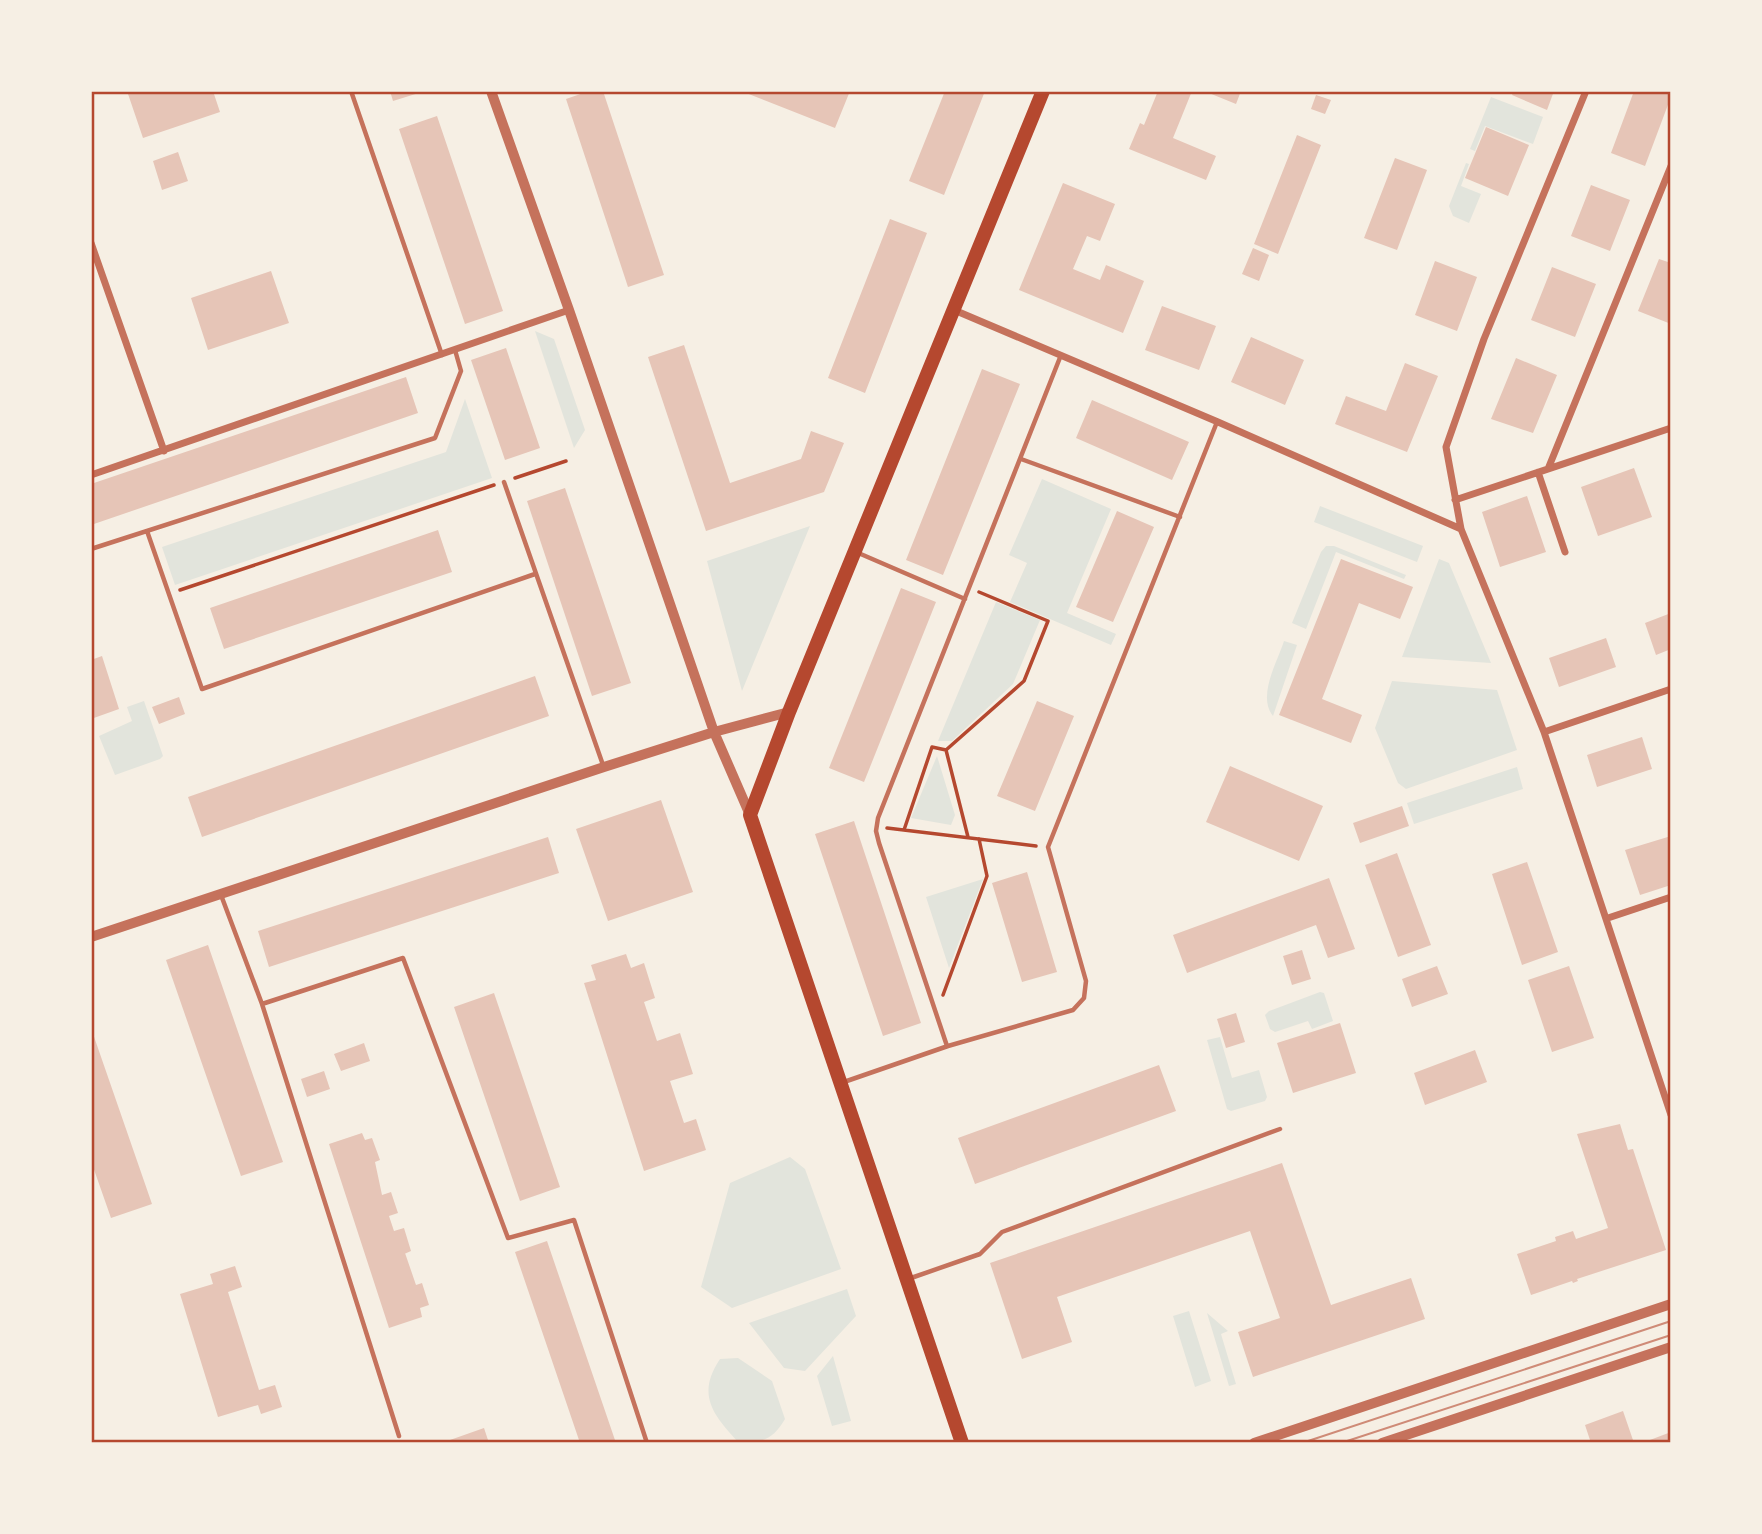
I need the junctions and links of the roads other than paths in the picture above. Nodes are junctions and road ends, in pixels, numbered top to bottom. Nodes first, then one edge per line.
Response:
1 (351, 91) edge
2 (491, 91) edge
3 (1043, 91) edge
4 (1586, 91) edge
5 (1671, 166) edge
6 (91, 243) edge
7 (569, 310) junction
8 (954, 310) junction
9 (455, 350) junction
10 (442, 355) junction
11 (1061, 355) junction
12 (1217, 422) junction
13 (1671, 428) edge
14 (164, 451) junction
15 (1021, 459) junction
16 (1548, 469) junction
17 (1538, 472) junction
18 (91, 475) edge
19 (504, 482) road end
20 (1455, 500) junction
21 (1180, 517) junction
22 (1461, 529) junction
23 (147, 531) junction
24 (91, 550) edge
25 (856, 551) junction
26 (1565, 551) dead end
27 (535, 574) junction
28 (965, 599) junction
29 (1671, 689) edge
30 (789, 712) junction
31 (714, 732) junction
32 (1544, 732) junction
33 (604, 767) junction
34 (750, 815) junction
35 (220, 894) junction
36 (1671, 897) edge
37 (1608, 918) junction
38 (91, 937) edge
39 (262, 1004) junction
40 (947, 1046) junction
41 (841, 1083) junction
42 (1671, 1115) edge
43 (1280, 1129) dead end
44 (906, 1280) junction
45 (1671, 1304) edge
46 (1671, 1347) edge
47 (398, 1436) dead end
48 (647, 1443) edge
49 (962, 1443) edge
50 (1254, 1443) edge
51 (1382, 1443) edge

1 - 10 lane
2 - 7 street
3 - 8 main road
4 - 20 street
5 - 16 street
6 - 14 street
7 - 9 street
7 - 31 street
8 - 11 street
8 - 25 main road
9 - 10 street
9 - 23 lane
10 - 14 street
11 - 12 street
11 - 15 lane
12 - 21 lane
12 - 22 street
13 - 16 street
14 - 18 street
15 - 21 lane
15 - 28 lane
16 - 17 street
17 - 20 street
17 - 26 street
19 - 27 lane
20 - 22 street
21 - 40 lane
22 - 32 street
23 - 24 lane
23 - 27 lane
25 - 28 lane
25 - 30 main road
27 - 33 lane
28 - 40 lane
29 - 32 street
30 - 31 street
30 - 34 main road
31 - 33 street
31 - 34 street
32 - 37 street
33 - 35 street
34 - 41 main road
35 - 38 street
35 - 39 lane
36 - 37 street
37 - 42 street
39 - 47 lane
39 - 48 lane
40 - 41 lane
41 - 44 main road
43 - 44 lane
44 - 49 main road
45 - 50 street
46 - 51 street

